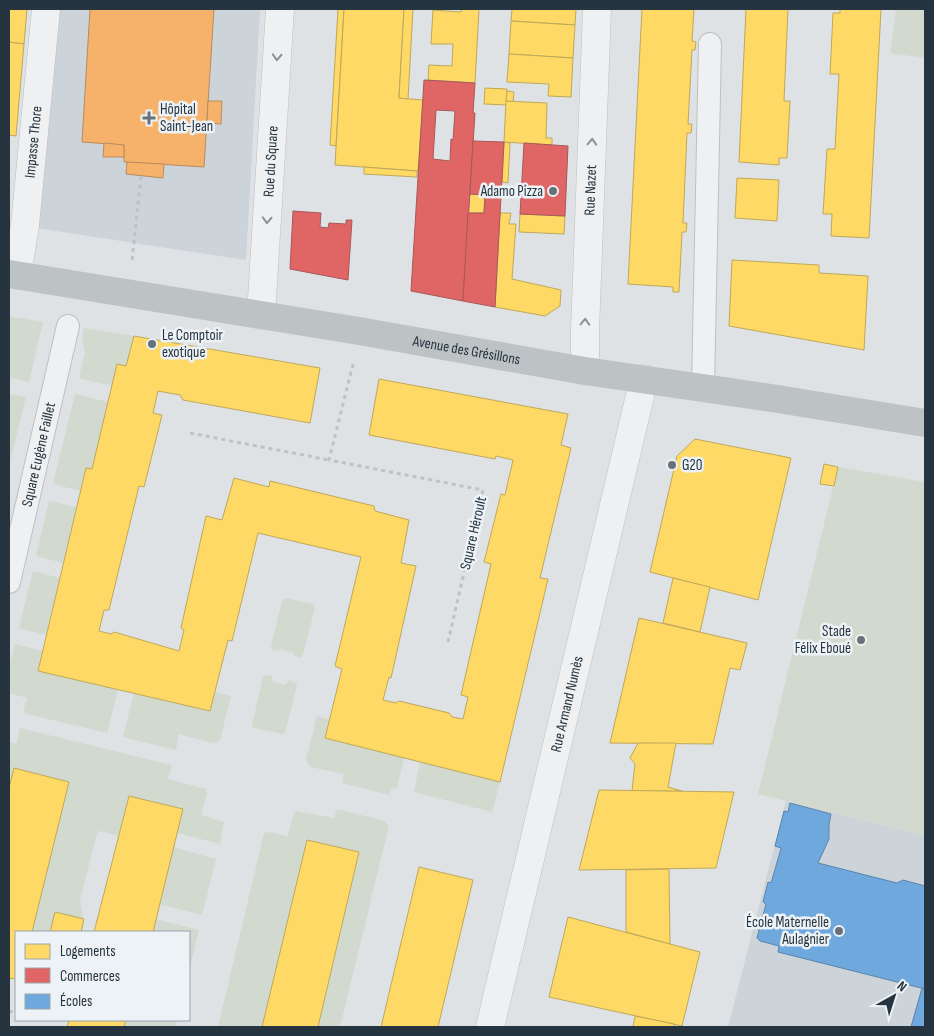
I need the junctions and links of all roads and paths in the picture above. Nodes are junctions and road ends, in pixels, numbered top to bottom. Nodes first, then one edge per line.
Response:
1 (46, 9) edge
2 (280, 9) edge
3 (597, 9) edge
4 (710, 44) dead end
5 (141, 176) dead end
6 (13, 274) edge
7 (129, 292) junction
8 (261, 315) junction
9 (68, 326) dead end
10 (359, 331) junction
11 (585, 371) junction
12 (644, 379) junction
13 (703, 388) junction
14 (925, 423) edge
15 (190, 433) dead end
16 (329, 460) junction
17 (9, 582) edge
18 (448, 642) dead end
19 (490, 1027) edge

1 - 6 street, Impasse Thore
2 -> 8 street, Rue du Square
11 -> 3 street, Rue Nazet
4 - 13 lane
5 - 7 path
6 - 7 main road, Avenue des Grésillons
7 - 8 main road, Avenue des Grésillons
8 - 10 main road, Avenue des Grésillons
9 - 17 lane, Square Eugène Faillet
10 - 11 main road, Avenue des Grésillons
10 - 16 path
11 - 12 main road, Avenue des Grésillons
12 - 13 main road, Avenue des Grésillons
12 - 19 street, Rue Armand Numès
13 - 14 main road, Avenue des Grésillons
15 - 16 path, Square Héroult
16 - 18 path, Square Héroult

